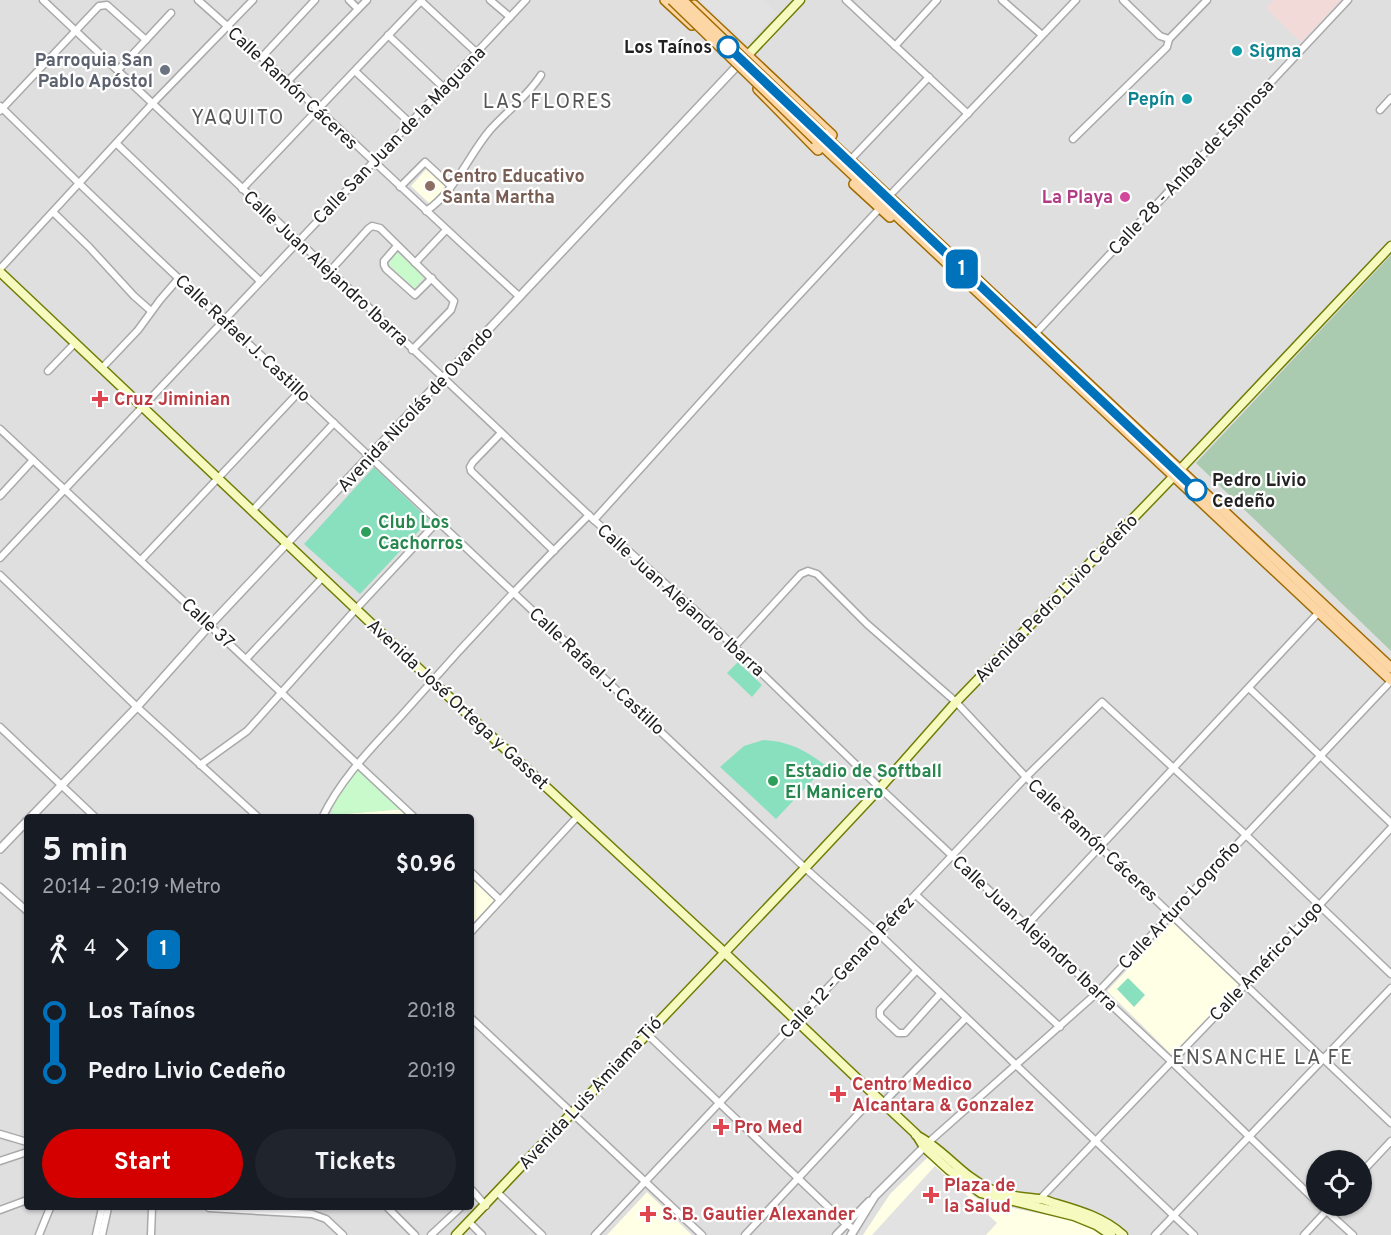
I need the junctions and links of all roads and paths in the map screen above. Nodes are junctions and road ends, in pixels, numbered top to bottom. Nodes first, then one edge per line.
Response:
1 (43, 0) edge
2 (198, 0) edge
3 (253, 0) edge
4 (315, 0) edge
5 (349, 0) edge
6 (367, 0) edge
7 (490, 0) edge
8 (526, 0) edge
9 (665, 0) edge
10 (672, 0) edge
11 (682, 0) edge
12 (688, 0) edge
13 (800, 0) edge
14 (846, 0) edge
15 (938, 0) edge
16 (1002, 0) edge
17 (1076, 0) edge
18 (1123, 0) edge
19 (1207, 0) edge
20 (1348, 0) edge
21 (421, 1) edge
22 (358, 9) junction
23 (171, 13) dead end
24 (510, 17) junction
25 (227, 27) junction
26 (76, 31) junction
27 (1042, 35) junction
28 (388, 36) junction
29 (1168, 39) junction
30 (146, 40) junction
31 (895, 46) junction
32 (477, 53) junction
33 (747, 56) junction
34 (262, 57) junction
35 (736, 67) junction
36 (118, 70) junction
37 (355, 71) junction
38 (541, 75) dead end
39 (928, 77) junction
40 (288, 81) junction
41 (444, 88) junction
42 (1391, 98) edge
43 (152, 104) junction
44 (1, 109) edge
45 (317, 110) junction
46 (1380, 110) dead end
47 (968, 114) junction
48 (410, 123) junction
49 (819, 137) junction
50 (1073, 139) dead end
51 (117, 144) junction
52 (854, 156) junction
53 (373, 163) junction
54 (79, 184) junction
55 (451, 186) junction
56 (400, 187) junction
57 (242, 189) junction
58 (893, 192) junction
59 (880, 208) junction
60 (426, 211) junction
61 (53, 212) junction
62 (446, 230) junction
63 (931, 235) junction
64 (297, 241) junction
65 (923, 243) junction
66 (397, 246) junction
67 (1391, 246) edge
68 (415, 262) junction
69 (0, 271) edge
70 (330, 272) junction
71 (179, 278) junction
72 (432, 278) junction
73 (260, 281) junction
74 (520, 297) junction
75 (152, 311) junction
76 (223, 321) junction
77 (1035, 334) junction
78 (75, 343) junction
79 (412, 350) junction
80 (102, 368) junction
81 (48, 371) dead end
82 (444, 378) junction
83 (300, 391) junction
84 (143, 406) junction
85 (334, 423) junction
86 (0, 429) edge
87 (501, 433) junction
88 (6, 434) junction
89 (0, 440) edge
90 (369, 457) junction
91 (33, 460) junction
92 (1176, 474) junction
93 (219, 478) junction
94 (65, 489) junction
95 (0, 496) edge
96 (253, 510) junction
97 (591, 518) junction
98 (438, 521) junction
99 (288, 543) junction
100 (554, 551) junction
101 (0, 558) edge
102 (141, 560) junction
103 (0, 575) edge
104 (323, 577) junction
105 (514, 593) junction
106 (356, 609) junction
107 (1322, 610) junction
108 (210, 625) junction
109 (735, 646) junction
110 (246, 659) junction
111 (1391, 668) edge
112 (432, 681) junction
113 (1391, 681) edge
114 (1249, 687) junction
115 (281, 692) junction
116 (956, 702) junction
117 (137, 707) junction
118 (0, 727) edge
119 (1320, 756) junction
120 (357, 763) junction
121 (200, 765) junction
122 (1174, 768) junction
123 (1026, 777) junction
124 (62, 785) junction
125 (880, 788) junction
126 (33, 814) edge
127 (92, 814) edge
128 (255, 814) edge
129 (324, 814) edge
130 (411, 814) edge
131 (578, 816) junction
132 (24, 823) edge
133 (1391, 823) edge
134 (1391, 828) edge
135 (1246, 834) junction
136 (1101, 846) junction
137 (0, 849) edge
138 (952, 855) junction
139 (805, 868) junction
140 (474, 875) edge
141 (0, 886) edge
142 (916, 895) junction
143 (500, 900) junction
144 (1319, 905) junction
145 (24, 908) edge
146 (1172, 914) junction
147 (1027, 925) junction
148 (474, 929) edge
149 (879, 934) junction
150 (724, 952) junction
151 (916, 971) junction
152 (1391, 974) edge
153 (1245, 985) junction
154 (1391, 988) edge
155 (1098, 992) junction
156 (940, 994) junction
157 (966, 1018) junction
158 (474, 1021) edge
159 (796, 1021) junction
160 (1060, 1027) junction
161 (646, 1033) junction
162 (1323, 1059) junction
163 (1172, 1062) junction
164 (1015, 1065) junction
165 (875, 1096) junction
166 (719, 1103) junction
167 (883, 1103) junction
168 (572, 1113) junction
169 (1391, 1123) edge
170 (0, 1134) edge
171 (1249, 1138) junction
172 (1391, 1140) edge
173 (24, 1141) edge
174 (1097, 1141) junction
175 (927, 1144) junction
176 (24, 1153) edge
177 (0, 1161) edge
178 (1372, 1161) edge
179 (798, 1178) junction
180 (645, 1183) junction
181 (498, 1192) junction
182 (1306, 1192) edge
183 (474, 1195) edge
184 (875, 1196) junction
185 (1041, 1199) junction
186 (24, 1201) edge
187 (1023, 1203) junction
188 (486, 1206) junction
189 (0, 1210) edge
190 (49, 1210) edge
191 (102, 1210) edge
192 (108, 1210) edge
193 (153, 1210) edge
194 (243, 1210) edge
195 (392, 1210) edge
196 (458, 1210) edge
197 (1174, 1216) junction
198 (1319, 1216) edge
199 (1334, 1216) edge
200 (469, 1222) junction
201 (846, 1224) junction
202 (853, 1232) edge
203 (39, 1235) edge
204 (96, 1235) edge
205 (102, 1235) edge
206 (151, 1235) edge
207 (343, 1235) edge
208 (415, 1235) edge
209 (431, 1235) edge
210 (456, 1235) edge
211 (482, 1235) edge
212 (542, 1235) edge
213 (595, 1235) edge
214 (702, 1235) edge
215 (744, 1235) edge
216 (836, 1235) edge
217 (1111, 1235) edge
218 (1123, 1235) edge
219 (1155, 1235) edge
220 (1194, 1235) edge
221 (1304, 1235) edge
222 (1353, 1235) edge

1 - 26 street, Calle Juan Alejandro lbarra
2 - 25 street, Calle Ramón Cáceres
3 - 25 street
4 - 34 street
5 - 22 street
6 - 22 street
7 - 24 street
8 - 24 street, Calle San Juan de la Maguana
9 - 35 main road
10 - 49 main road, bridge
11 - 49 main road, bridge
12 - 33 main road
13 - 33 main road, Avenida Nicolás de Ovando
14 - 31 street
15 - 31 street
16 - 27 street
17 - 27 street
18 - 29 street
19 - 29 street
20 - 77 street, Calle 28 - Aníbal de Espinosa
21 - 28 street
21 - 32 street
22 - 40 street
23 - 30 street
24 - 32 street, Calle San Juan de la Maguana
25 - 34 street, Calle Ramón Cáceres
25 - 43 street
26 - 30 street
26 - 36 street, Calle Juan Alejandro lbarra
26 - 44 street
27 - 47 street
28 - 37 street
28 - 41 street
29 - 50 street
30 - 36 street
31 - 39 street
32 - 41 street, Calle San Juan de la Maguana
33 - 35 main road, Avenida Nicolás de Ovando
33 - 52 main road
34 - 40 street, Calle Ramón Cáceres
35 - 59 main road
35 - 74 street, Avenida Nicolás de Ovando
36 - 43 street, Calle Juan Alejandro lbarra
37 - 45 street
37 - 48 street
38 - 55 street
39 - 47 street
39 - 52 street
40 - 45 street, Calle Ramón Cáceres
41 - 48 street, Calle San Juan de la Maguana
42 - 46 street
43 - 51 street
43 - 57 street, Calle Juan Alejandro lbarra
44 - 54 street, Calle Rafael J. Castillo
45 - 53 street, Calle Ramón Cáceres
45 - 57 street
47 - 58 street
48 - 53 street, Calle San Juan de la Maguana
49 - 63 main road
49 - 65 main road
51 - 54 street
51 - 73 street
52 - 58 main road
53 - 56 street, Calle Ramón Cáceres
53 - 64 street, Calle San Juan de la Maguana
54 - 61 street
54 - 71 street, Calle Rafael J. Castillo
55 - 56 street
55 - 60 street
56 - 60 street, Calle Ramón Cáceres
57 - 64 street, Calle Juan Alejandro lbarra
58 - 63 main road
59 - 65 main road
59 - 97 street
60 - 62 street, Calle Ramón Cáceres
61 - 69 street
61 - 75 street
62 - 68 street
62 - 74 street, Calle Ramón Cáceres
63 - 77 main road
64 - 70 street, Calle Juan Alejandro lbarra
64 - 73 street, Calle San Juan de la Maguana
65 - 92 main road
66 - 68 street
66 - 70 street
66 - 72 street
67 - 92 main road, Avenida Pedro Livio Cedeño
68 - 72 street
69 - 78 main road, Avenida José Ortega y Gasset
70 - 79 street, Calle Juan Alejandro lbarra
71 - 75 street
71 - 76 street, Calle Rafael J. Castillo
72 - 79 street
73 - 76 street, Calle San Juan de la Maguana
74 - 82 street, Avenida Nicolás de Ovando
75 - 80 street
76 - 83 street, Calle Rafael J. Castillo
76 - 84 street, Calle San Juan de la Maguana
77 - 92 main road
78 - 80 main road, Avenida José Ortega y Gasset
78 - 81 street
79 - 82 street, Calle Juan Alejandro lbarra
80 - 84 main road, Avenida José Ortega y Gasset
82 - 87 street, Calle Juan Alejandro lbarra
82 - 90 street, Avenida Nicolás de Ovando
83 - 85 street, Calle Rafael J. Castillo
83 - 93 street
84 - 93 main road, Avenida José Ortega y Gasset
84 - 94 street, Calle San Juan de la Maguana
85 - 90 street, Calle Rafael J. Castillo
85 - 96 street
86 - 88 street, Calle 37
87 - 97 street, Calle Juan Alejandro lbarra
87 - 100 street
88 - 89 street
88 - 91 street, Calle 37
90 - 98 street, Calle Rafael J. Castillo
90 - 99 street, Avenida Nicolás de Ovando
91 - 94 street, Calle 37
91 - 95 street
92 - 107 main road
92 - 116 main road, Avenida Pedro Livio Cedeño
93 - 96 main road, Avenida José Ortega y Gasset
93 - 102 street
94 - 101 street, Calle San Juan de la Maguana
94 - 102 street, Calle 37
96 - 99 main road, Avenida José Ortega y Gasset
97 - 100 street
97 - 109 street, Calle Juan Alejandro lbarra
98 - 105 street, Calle Rafael J. Castillo
98 - 106 street
99 - 104 main road, Avenida José Ortega y Gasset
99 - 108 street, Avenida Nicolás de Ovando
100 - 105 street
102 - 108 street, Calle 37
103 - 117 street
104 - 106 main road, Avenida José Ortega y Gasset
104 - 110 street
105 - 112 street
105 - 139 street, Calle Rafael J. Castillo
106 - 112 main road, Avenida José Ortega y Gasset
106 - 115 street
107 - 111 main road
107 - 113 main road
107 - 114 street
108 - 110 street, Calle 37
108 - 117 street, Avenida Nicolás de Ovando
109 - 116 street, Calle Ramón Cáceres
109 - 125 street, Calle Juan Alejandro lbarra
110 - 115 street, Calle 37
112 - 120 street
112 - 131 main road, Avenida José Ortega y Gasset
113 - 119 street, Calle Arturo Logroño
114 - 119 street
114 - 122 street
115 - 120 street, Calle 37
115 - 121 street
116 - 123 street, Calle Ramón Cáceres
116 - 125 main road, Avenida Pedro Livio Cedeño
117 - 121 street
117 - 124 street, Avenida Nicolás de Ovando
118 - 124 street
119 - 133 street
119 - 135 street, Calle Arturo Logroño
120 - 129 street
120 - 130 street, Calle 37
121 - 128 street
122 - 123 street, Calle 12 - Genaro Pérez
122 - 135 street
122 - 136 street
123 - 136 street, Calle Ramón Cáceres
123 - 138 street, Calle 12 - Genaro Pérez
124 - 126 street, Avenida Nicolás de Ovando
124 - 127 street
125 - 138 street, Calle Juan Alejandro lbarra
125 - 139 main road, Avenida Pedro Livio Cedeño
131 - 143 street
131 - 150 main road, Avenida José Ortega y Gasset
132 - 137 street, Avenida Nicolás de Ovando
134 - 144 street, Calle Américo Lugo
135 - 144 street
135 - 146 street, Calle Arturo Logroño
136 - 146 street, Calle Ramón Cáceres
136 - 147 street
138 - 142 street, Calle 12 - Genaro Pérez
138 - 147 street, Calle Juan Alejandro lbarra
139 - 149 street, Calle Rafael J. Castillo
139 - 150 main road, Avenida Pedro Livio Cedeño
140 - 143 street
141 - 145 street
142 - 149 street, Calle 12 - Genaro Pérez
142 - 160 street
143 - 148 street
144 - 152 street
144 - 153 street, Calle Américo Lugo
146 - 153 street, Calle Ramón Cáceres
146 - 155 street, Calle Arturo Logroño
147 - 155 street, Calle Juan Alejandro lbarra
149 - 151 street, Calle Rafael J. Castillo
149 - 159 street, Calle 12 - Genaro Pérez
150 - 159 main road, Avenida José Ortega y Gasset
150 - 161 main road, Avenida Luis Amiama Tió
151 - 156 street, Calle Rafael J. Castillo
151 - 156 street
153 - 162 street, Calle Ramón Cáceres
153 - 163 street, Calle Américo Lugo
154 - 162 street
155 - 160 street, Calle Arturo Logroño
155 - 163 street, Calle Juan Alejandro lbarra
156 - 157 street, Calle Rafael J. Castillo
157 - 164 street, Calle Rafael J. Castillo
157 - 167 street
158 - 168 street
159 - 165 main road, Avenida José Ortega y Gasset
159 - 166 street, Calle 12 - Genaro Pérez
160 - 164 street, Calle Arturo Logroño
161 - 166 street
161 - 168 main road, Avenida Luis Amiama Tió
162 - 169 street, Calle Ramón Cáceres
162 - 171 street
163 - 171 street, Calle Juan Alejandro lbarra
163 - 174 street, Calle Américo Lugo
164 - 174 street, Calle Rafael J. Castillo
164 - 175 street, Calle Arturo Logroño
165 - 167 main road, Avenida José Ortega y Gasset
165 - 179 street
166 - 179 street
166 - 180 street, Calle 12 - Genaro Pérez
167 - 175 main road, Avenida José Ortega y Gasset
168 - 180 street
168 - 181 main road, Avenida Luis Amiama Tió
170 - 173 street
171 - 182 street, Calle Juan Alejandro lbarra
171 - 197 street
172 - 178 street
174 - 185 street, Calle Américo Lugo
174 - 197 street, Calle Rafael J. Castillo
175 - 184 street
175 - 185 main road, Avenida José Ortega y Gasset
175 - 187 main road, Avenida José Ortega y Gasset
176 - 177 street
179 - 201 street
179 - 215 street
180 - 213 street, Calle 12 - Genaro Pérez
180 - 214 street
181 - 188 main road, Avenida Luis Amiama Tió
181 - 212 street
183 - 188 street
184 - 201 street
184 - 202 street
185 - 187 street
185 - 218 main road, Avenida José Ortega y Gasset
186 - 189 street
187 - 217 main road, Avenida José Ortega y Gasset
188 - 200 main road, Avenida Luis Amiama Tió
190 - 203 street
191 - 204 street
192 - 205 street
193 - 206 street
194 - 207 street
195 - 208 street
196 - 209 street
197 - 219 street
197 - 220 street, Calle Rafael J. Castillo
198 - 221 street
199 - 222 street
200 - 210 main road, Avenida Luis Amiama Tió
200 - 211 street
201 - 202 street
201 - 216 street

